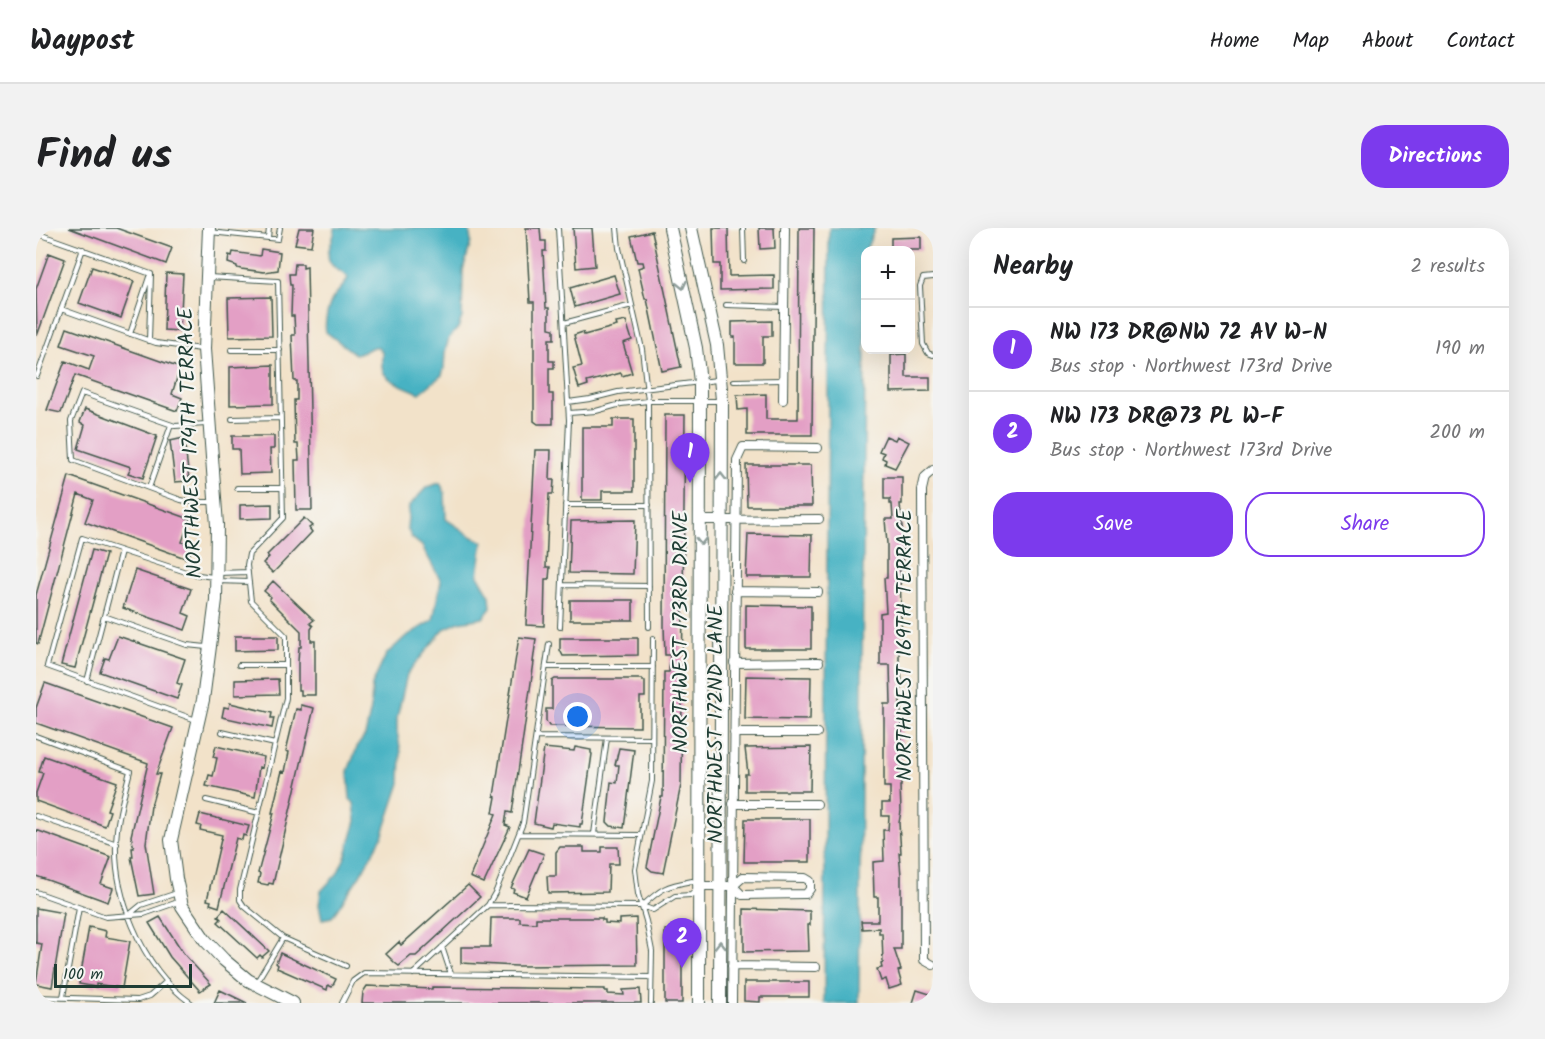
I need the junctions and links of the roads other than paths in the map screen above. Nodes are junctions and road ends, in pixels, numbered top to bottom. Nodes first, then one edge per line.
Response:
1 (269, 228) edge
2 (280, 228) edge
3 (558, 228) edge
4 (617, 228) edge
5 (670, 228) edge
6 (691, 228) edge
7 (743, 228) edge
8 (785, 228) edge
9 (209, 230) edge
10 (36, 232) edge
11 (268, 238) junction
12 (83, 249) junction
13 (744, 261) dead end
14 (151, 274) junction
15 (207, 277) junction
16 (933, 277) edge
17 (632, 305) junction
18 (726, 305) dead end
19 (784, 307) junction
20 (62, 309) junction
21 (564, 323) junction
22 (130, 334) junction
23 (149, 341) junction
24 (204, 349) junction
25 (231, 350) dead end
26 (280, 350) junction
27 (933, 355) edge
28 (36, 375) edge
29 (727, 380) junction
30 (784, 380) junction
31 (700, 381) junction
32 (647, 388) junction
33 (722, 400) junction
34 (783, 400) dead end
35 (648, 401) junction
36 (701, 401) junction
37 (568, 402) junction
38 (568, 413) junction
39 (281, 418) junction
40 (232, 419) dead end
41 (210, 423) junction
42 (171, 425) junction
43 (818, 448) dead end
44 (933, 470) edge
45 (149, 488) junction
46 (237, 488) dead end
47 (282, 488) junction
48 (215, 501) junction
49 (565, 505) junction
50 (649, 505) junction
51 (819, 519) dead end
52 (701, 520) junction
53 (721, 520) junction
54 (737, 520) junction
55 (121, 551) junction
56 (248, 572) junction
57 (216, 577) junction
58 (249, 582) junction
59 (562, 585) junction
60 (649, 586) junction
61 (735, 591) junction
62 (818, 592) dead end
63 (104, 616) junction
64 (560, 627) dead end
65 (649, 627) dead end
66 (653, 638) dead end
67 (549, 644) dead end
68 (210, 648) junction
69 (819, 662) dead end
70 (734, 663) junction
71 (239, 665) dead end
72 (286, 665) junction
73 (546, 667) junction
74 (653, 667) junction
75 (87, 681) junction
76 (198, 721) junction
77 (222, 732) dead end
78 (734, 733) junction
79 (817, 733) dead end
80 (36, 736) edge
81 (536, 737) junction
82 (607, 738) junction
83 (652, 738) junction
84 (275, 744) junction
85 (206, 800) dead end
86 (733, 804) junction
87 (817, 804) dead end
88 (259, 813) junction
89 (36, 816) edge
90 (519, 834) junction
91 (594, 834) junction
92 (641, 835) junction
93 (117, 844) junction
94 (699, 886) junction
95 (720, 886) junction
96 (733, 886) junction
97 (36, 892) edge
98 (180, 897) junction
99 (488, 905) junction
100 (642, 906) junction
101 (79, 908) junction
102 (129, 914) junction
103 (283, 938) junction
104 (442, 947) junction
105 (933, 965) edge
106 (346, 966) dead end
107 (732, 966) junction
108 (816, 967) dead end
109 (413, 974) junction
110 (451, 974) junction
111 (651, 976) junction
112 (167, 981) junction
113 (256, 984) junction
114 (36, 996) edge
115 (63, 997) junction
116 (190, 1003) edge
117 (293, 1003) edge
118 (342, 1003) edge
119 (651, 1003) edge
120 (699, 1003) edge
121 (720, 1003) edge
122 (732, 1003) edge

1 - 11 lane
2 - 11 lane
3 - 21 lane
4 - 17 lane
5 -> 31 street, NORTHWEST 173RD DRIVE
6 - 29 street, NORTHWEST 173RD DRIVE
7 - 13 lane
8 - 19 street
9 - 11 lane
9 - 15 street, NORTHWEST 174TH TERRACE
10 - 12 lane
12 - 14 lane
12 - 20 lane
14 - 22 lane
14 - 23 lane
15 - 24 street, NORTHWEST 174TH TERRACE
15 - 26 lane
16 - 27 lane
17 - 21 lane
17 - 32 lane
18 - 19 lane
19 - 30 street
20 - 22 lane
20 - 28 lane
21 - 37 lane
22 - 23 lane
23 - 24 lane
24 - 41 street, NORTHWEST 174TH TERRACE
25 - 26 lane
26 - 39 lane
29 - 30 lane
29 - 31 lane
29 - 33 street, NORTHWEST 173RD DRIVE
30 - 34 street
31 - 32 lane
31 - 36 street, NORTHWEST 173RD DRIVE
32 - 35 lane
32 - 37 lane
33 - 36 lane
53 -> 33 street, NORTHWEST 173RD DRIVE
35 - 36 lane
35 - 38 lane
35 - 50 lane
36 - 52 street, NORTHWEST 173RD DRIVE
37 - 38 lane
38 - 49 lane
39 - 40 lane
39 - 47 lane
41 - 42 lane
41 - 48 street, NORTHWEST 174TH TERRACE
42 - 45 lane
42 - 45 lane
43 - 54 street, NORTHWEST 172ND LANE
44 - 105 street, NORTHWEST 169TH TERRACE
45 - 48 lane
46 - 47 lane
47 - 56 lane
48 - 57 street, NORTHWEST 174TH TERRACE
49 - 50 lane
49 - 59 lane
50 - 60 lane
51 - 54 street
52 - 53 street
52 -> 94 street, NORTHWEST 173RD DRIVE
53 - 54 street
53 - 95 street, NORTHWEST 173RD DRIVE
54 - 61 street, NORTHWEST 172ND LANE
55 - 57 lane
55 - 63 lane
55 - 75 lane
56 - 57 lane
56 - 58 lane
57 - 58 lane
57 - 68 street, NORTHWEST 174TH TERRACE
58 - 72 lane
59 - 60 lane
59 - 64 lane
60 - 65 lane
61 - 62 street
61 - 70 street, NORTHWEST 172ND LANE
63 - 68 lane
63 - 75 lane
66 - 74 lane
67 - 73 lane
68 - 76 street, NORTHWEST 174TH TERRACE
69 - 70 street
70 - 78 street, NORTHWEST 172ND LANE
71 - 72 lane
72 - 84 lane
73 - 74 lane
73 - 81 lane
74 - 83 lane
75 - 76 lane
76 - 98 street, NORTHWEST 174TH TERRACE
77 - 84 lane
78 - 79 street
78 - 86 street, NORTHWEST 172ND LANE
80 - 93 lane
81 - 82 lane
81 - 90 lane
82 - 83 lane
82 - 91 lane
83 - 92 lane
84 - 88 lane
85 - 88 lane
86 - 87 street
86 - 96 street, NORTHWEST 172ND LANE
88 - 103 lane
89 - 93 lane
90 - 91 lane
90 - 99 lane
91 - 92 lane
92 - 100 lane
93 - 102 lane
94 - 95 street
94 - 100 lane
94 - 100 lane
94 - 120 street, NORTHWEST 173RD DRIVE
95 - 96 street
121 -> 95 street, NORTHWEST 173RD DRIVE
96 - 96 street
96 - 107 street, NORTHWEST 172ND LANE
97 - 101 lane
98 - 102 lane
98 - 102 lane
98 - 113 street, NORTHWEST 174TH TERRACE
99 - 100 lane
99 - 104 lane
100 - 111 lane
101 - 102 lane
101 - 115 lane
102 - 112 lane
103 - 106 lane
103 - 113 lane
104 - 109 lane
104 - 110 lane
107 - 108 street
107 - 122 street, NORTHWEST 172ND LANE
109 - 110 lane
109 - 118 lane
110 - 111 lane
111 - 119 lane
112 - 115 lane
112 - 116 lane
113 - 117 street, NORTHWEST 174TH TERRACE
114 - 115 lane

